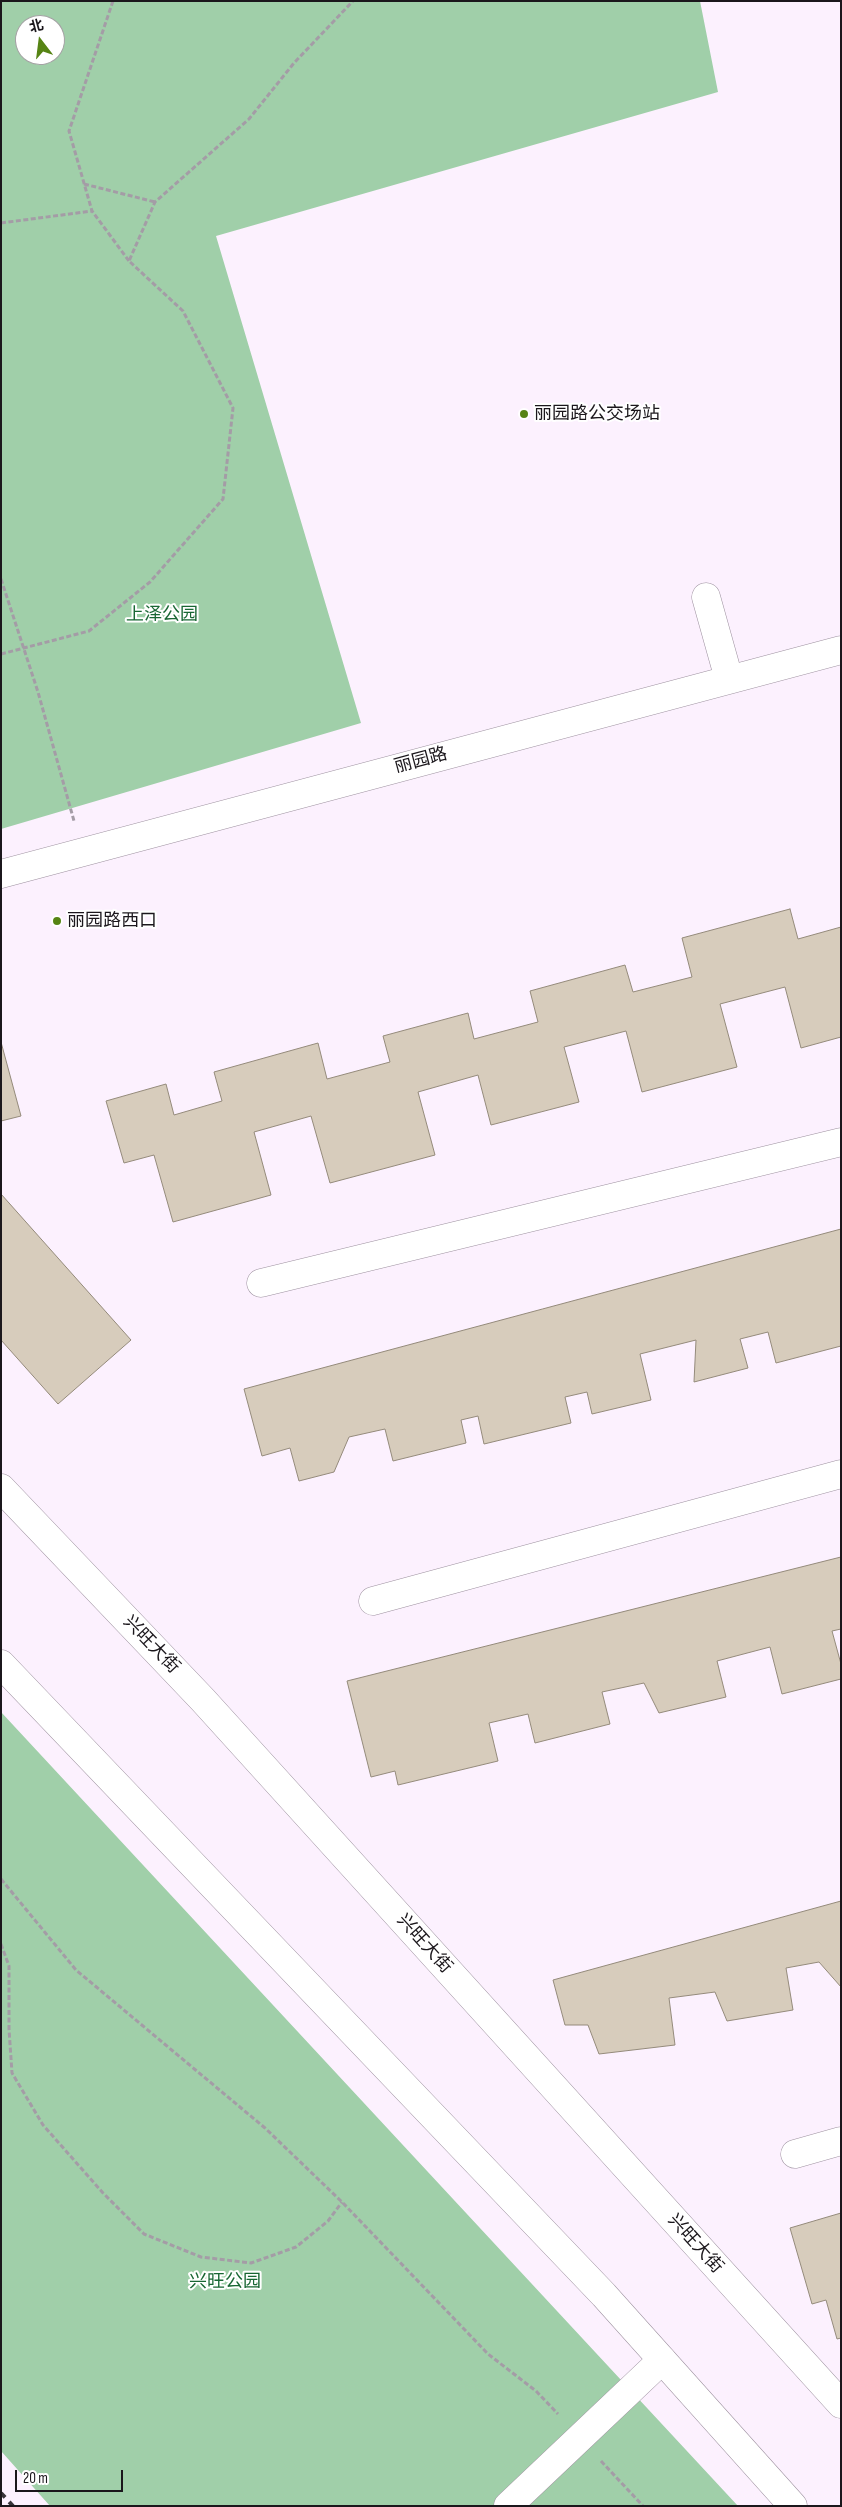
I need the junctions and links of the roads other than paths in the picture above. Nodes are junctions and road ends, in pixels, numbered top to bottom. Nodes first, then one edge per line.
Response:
1 (706, 597) dead end
2 (841, 650) edge
3 (729, 679) junction
4 (1, 874) edge
5 (841, 1142) edge
6 (261, 1283) dead end
7 (841, 1474) edge
8 (1, 1488) edge
9 (373, 1601) dead end
10 (1, 1664) edge
11 (841, 2141) edge
12 (795, 2154) dead end
13 (662, 2360) junction
14 (841, 2404) edge
15 (508, 2506) edge
16 (792, 2506) edge

1 - 3 main road
2 - 3 main road, 丽园路
3 - 4 main road, 丽园路
5 - 6 main road
7 - 9 main road
8 - 14 main road, 兴旺大街
10 - 13 main road
11 - 12 main road
13 - 15 main road
13 - 16 main road

